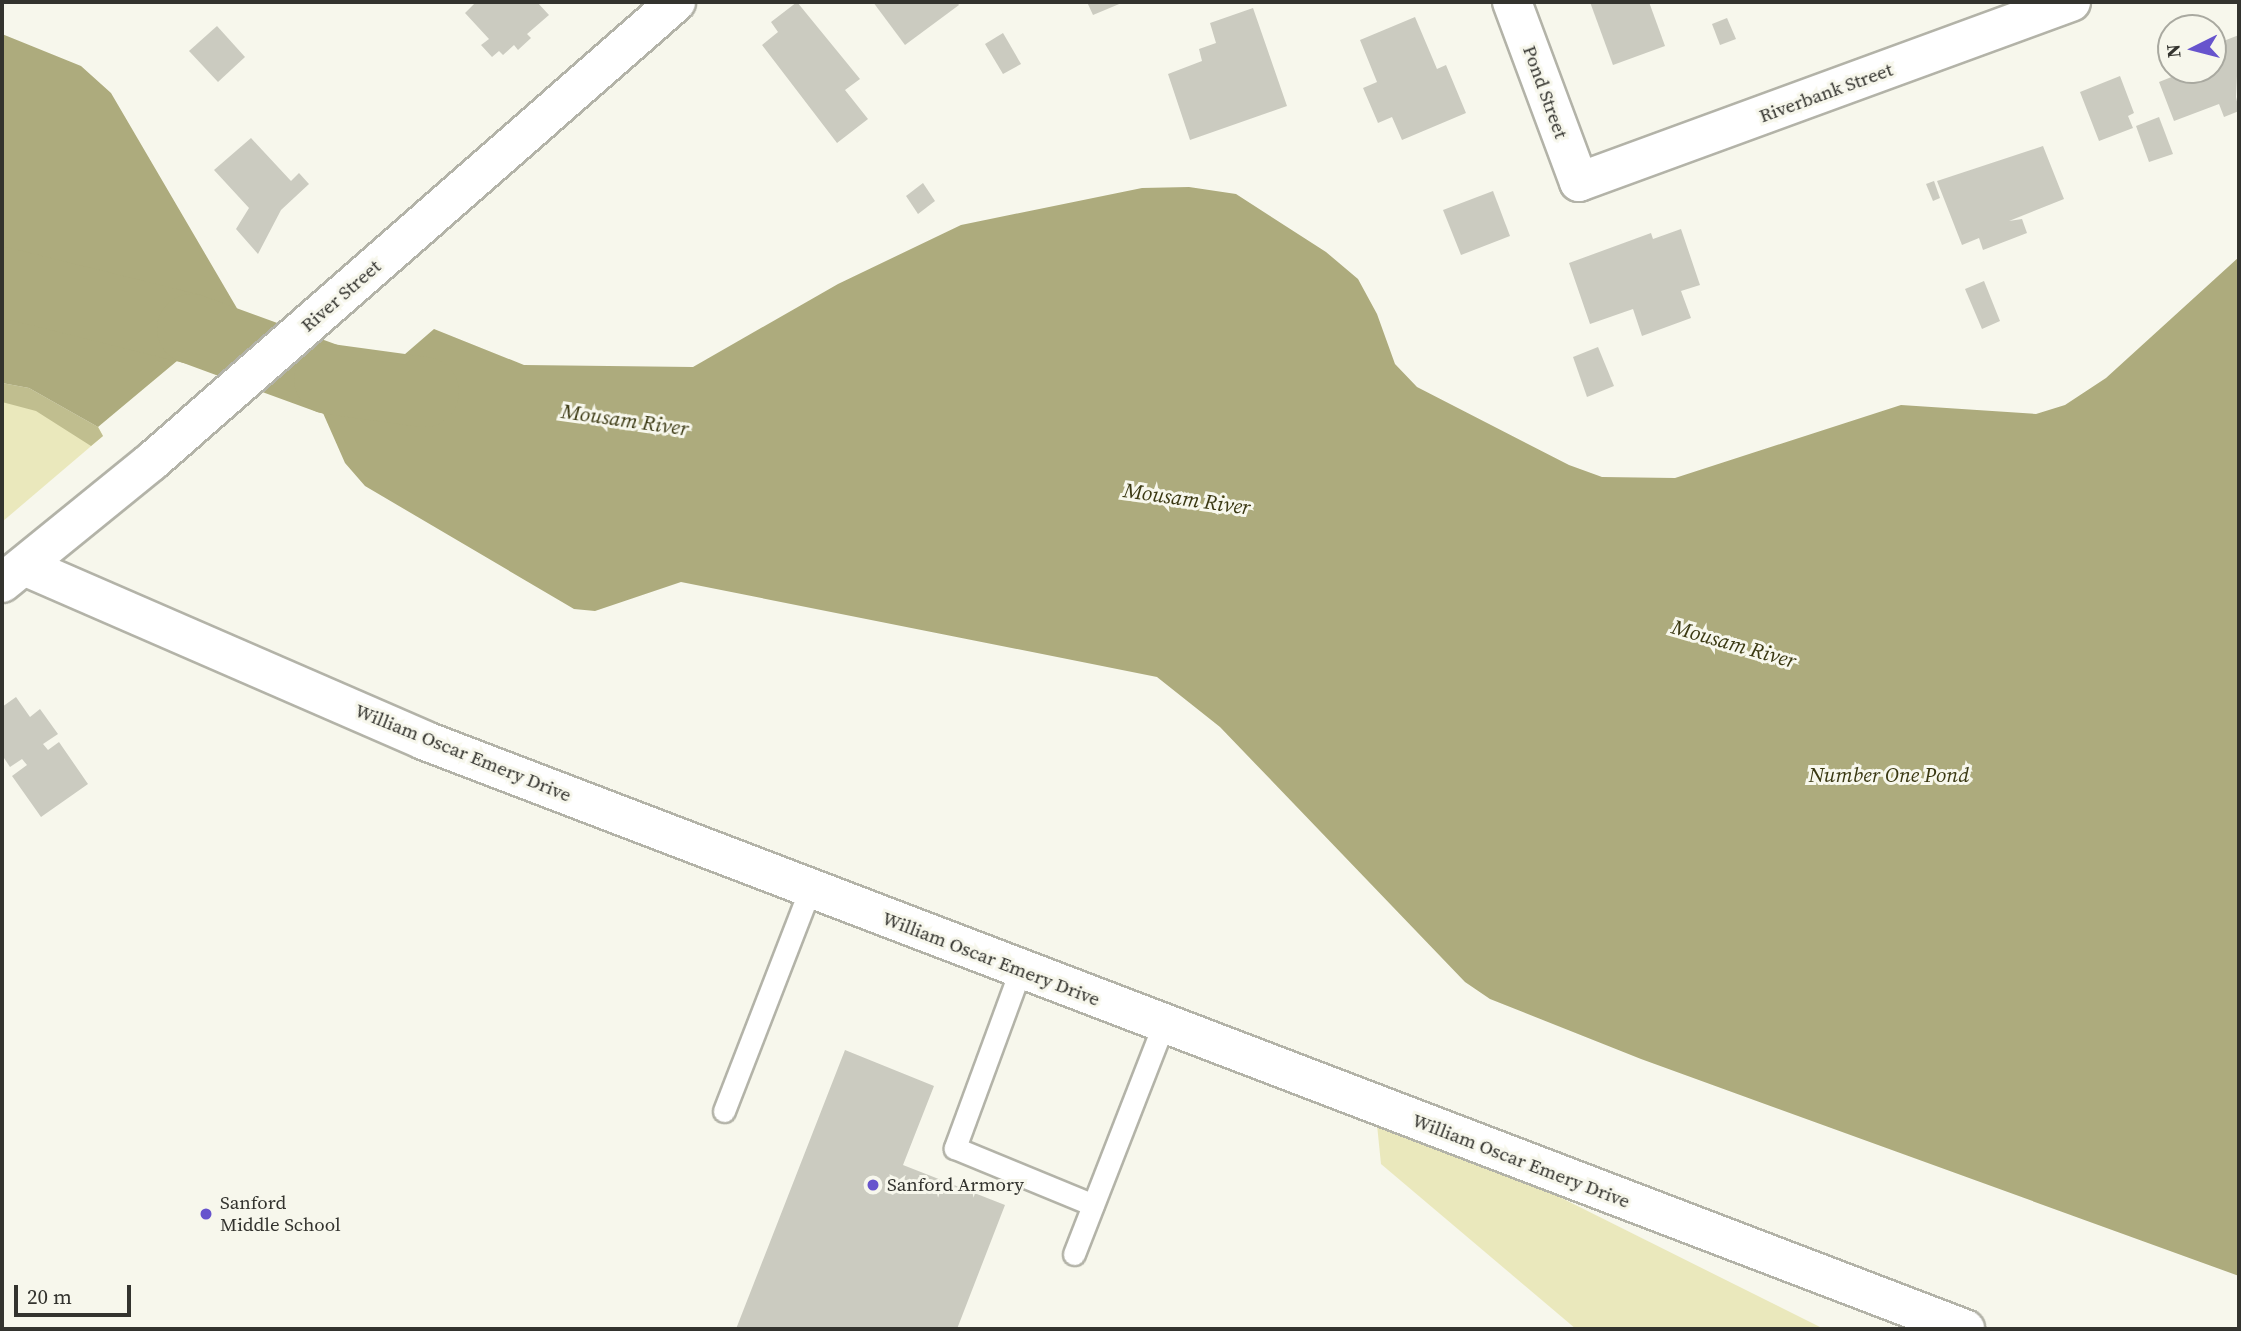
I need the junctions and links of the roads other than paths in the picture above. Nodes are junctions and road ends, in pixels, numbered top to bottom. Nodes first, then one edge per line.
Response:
1 (676, 2) edge
2 (1512, 2) edge
3 (2071, 2) edge
4 (1579, 182) joint
5 (14, 575) edge
6 (810, 889) junction
7 (1020, 971) junction
8 (1164, 1024) junction
9 (724, 1111) dead end
10 (1093, 1205) junction
11 (1074, 1254) dead end
12 (1965, 1329) edge

1 - 5 street, River Street
2 - 4 street, Pond Street
3 - 4 street, Riverbank Street
5 - 6 street, William Oscar Emery Drive
6 - 7 street, William Oscar Emery Drive
6 - 9 lane
7 - 8 street, William Oscar Emery Drive
7 - 10 lane
8 - 10 lane
8 - 12 street, William Oscar Emery Drive
10 - 11 lane

